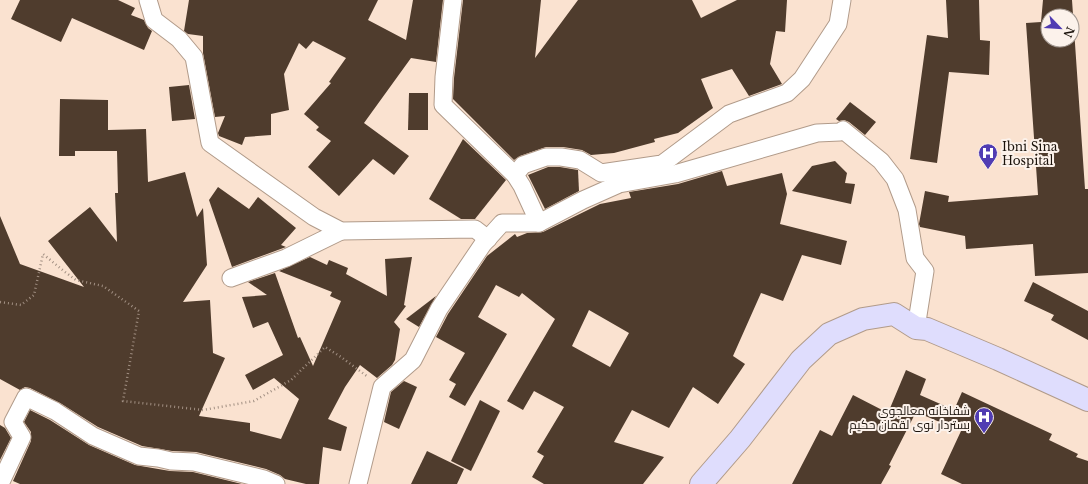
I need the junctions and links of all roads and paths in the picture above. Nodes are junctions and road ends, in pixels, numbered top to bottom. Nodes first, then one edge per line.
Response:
1 (148, 0) edge
2 (453, 0) edge
3 (842, 0) edge
4 (515, 174) junction
5 (539, 223) junction
6 (341, 231) junction
7 (488, 239) junction
8 (231, 278) dead end
9 (0, 302) edge
10 (916, 328) junction
11 (382, 387) junction
12 (1088, 400) edge
13 (0, 484) edge
14 (276, 484) edge
15 (358, 484) edge
16 (701, 484) edge

1 - 6 street
2 - 4 street
3 - 4 street
4 - 5 street
5 - 7 street
5 - 10 street
6 - 7 street
6 - 8 street
7 - 11 street
9 - 11 path
10 - 12 main road
10 - 16 main road
11 - 15 street
13 - 14 street

